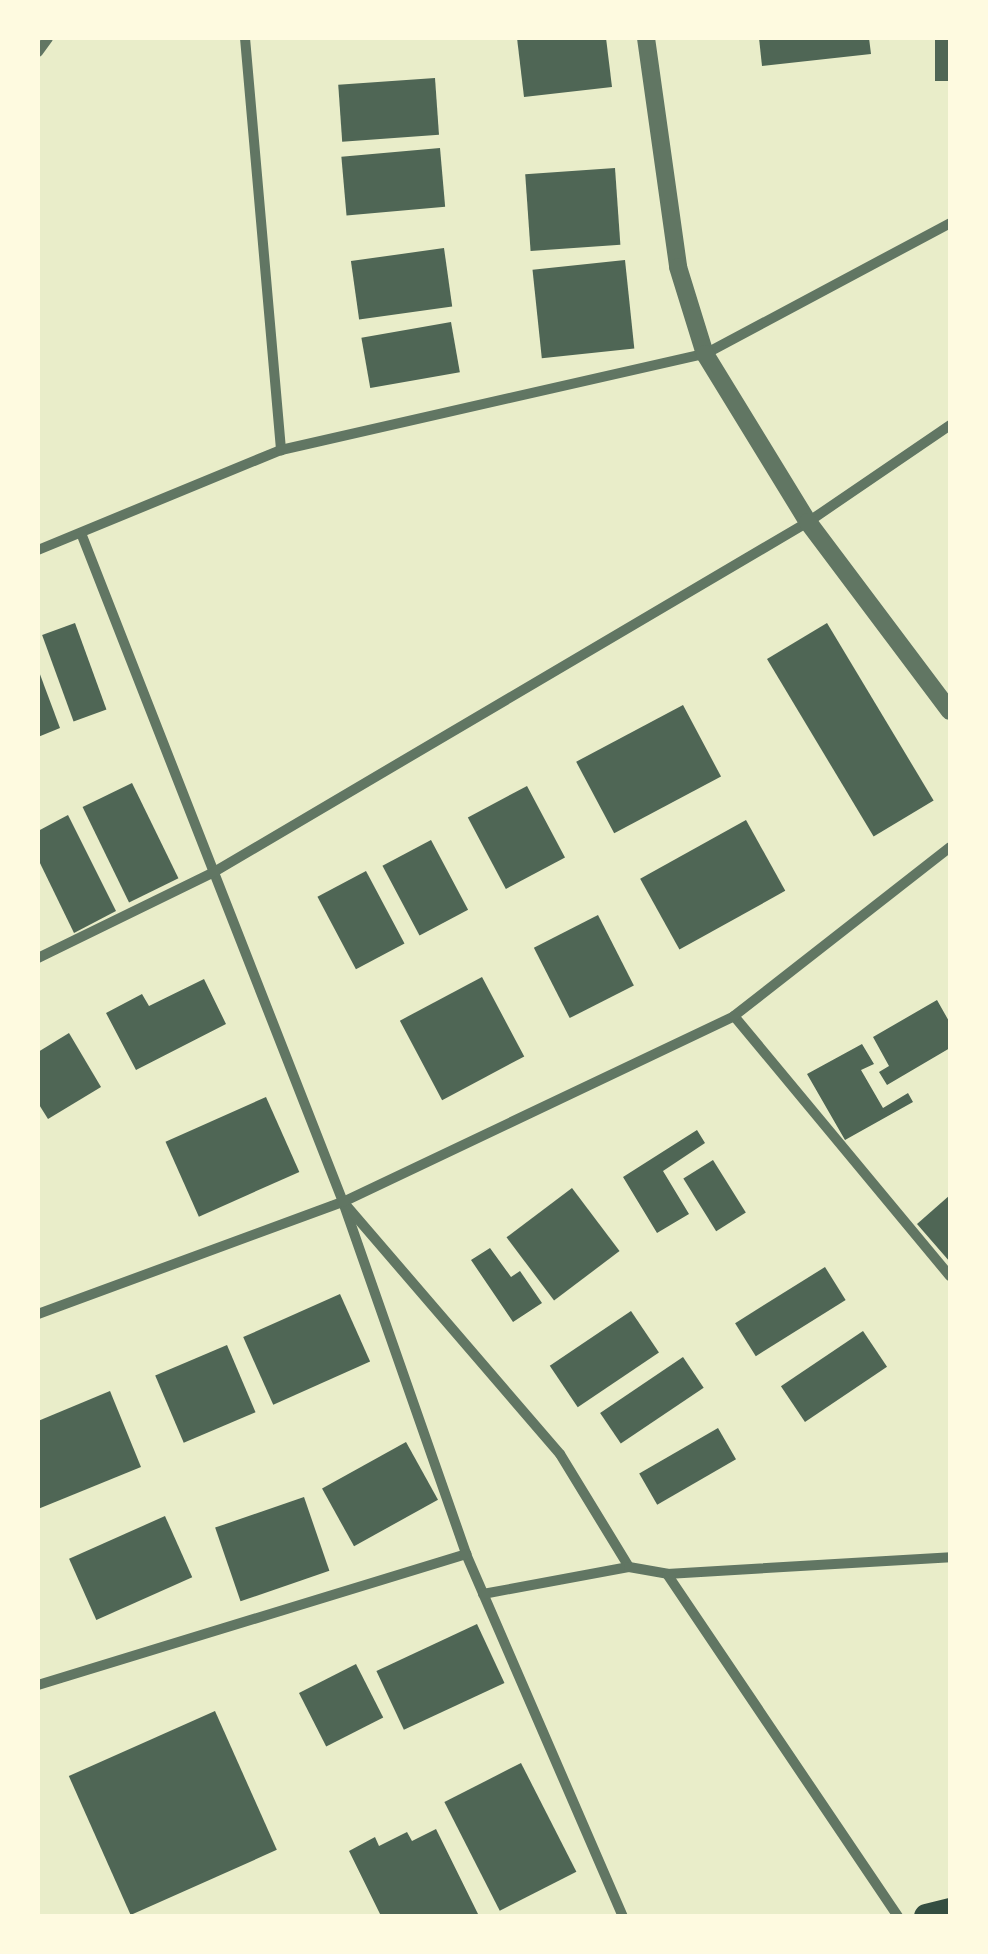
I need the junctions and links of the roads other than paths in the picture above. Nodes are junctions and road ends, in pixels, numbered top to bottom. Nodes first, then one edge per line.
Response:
1 (48, 38) edge
2 (245, 38) edge
3 (646, 38) edge
4 (38, 52) edge
5 (950, 223) edge
6 (704, 354) junction
7 (950, 425) edge
8 (281, 450) junction
9 (808, 522) junction
10 (81, 533) junction
11 (38, 550) edge
12 (950, 711) edge
13 (950, 848) edge
14 (214, 872) junction
15 (38, 958) edge
16 (734, 1016) junction
17 (343, 1202) junction
18 (950, 1276) edge
19 (38, 1314) edge
20 (466, 1554) junction
21 (950, 1557) edge
22 (629, 1567) junction
23 (668, 1574) junction
24 (483, 1594) junction
25 (38, 1685) edge
26 (950, 1910) edge
27 (623, 1916) edge
28 (898, 1916) edge
29 (926, 1916) edge

1 - 4 street
2 - 8 street
3 - 6 street
5 - 6 street
6 - 8 street
6 - 9 street
7 - 9 street
8 - 10 street
9 - 12 street
9 - 14 street
10 - 11 street
10 - 14 street
13 - 16 street
14 - 15 street
14 - 17 street
16 - 17 street
16 - 18 street
17 - 19 street
17 - 20 street
17 - 22 street
20 - 24 street
20 - 25 street
21 - 23 street
22 - 23 street
22 - 24 street
23 - 28 street
24 - 27 street
26 - 29 main road

